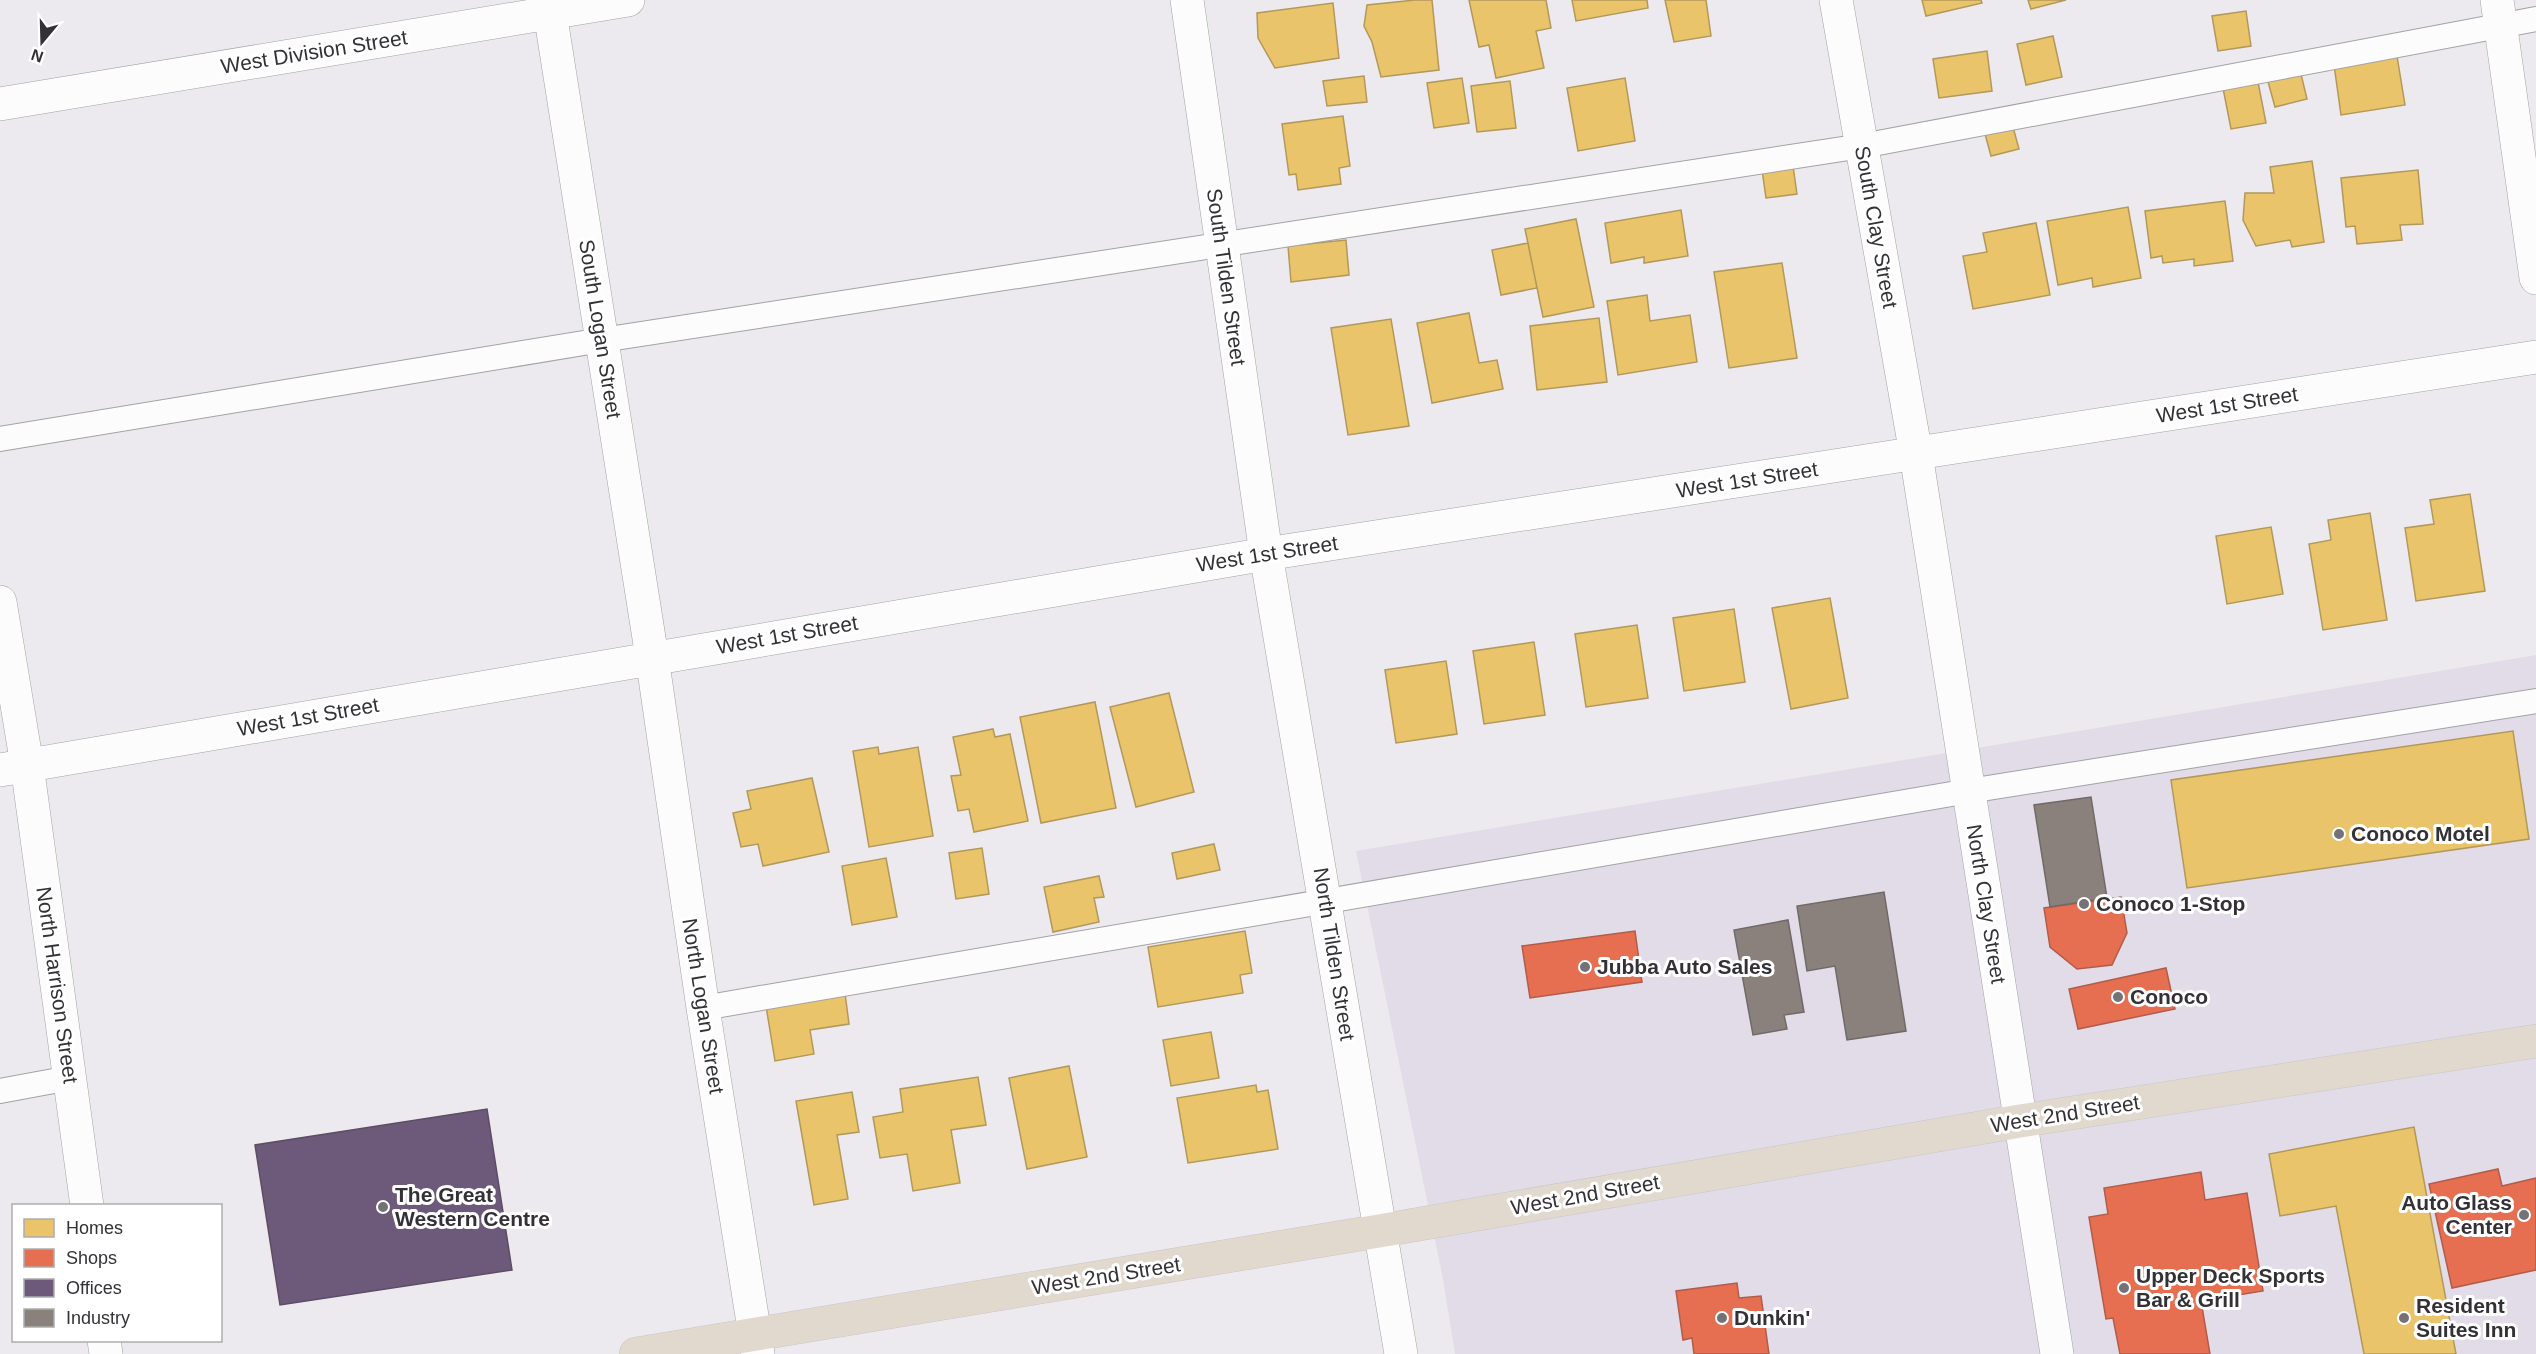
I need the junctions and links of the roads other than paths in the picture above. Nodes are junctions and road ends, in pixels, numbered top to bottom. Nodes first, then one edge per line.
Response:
1 (628, 0) edge
2 (1187, 0) edge
3 (1836, 0) edge
4 (549, 6) edge
5 (2498, 13) edge
6 (2536, 20) edge
7 (0, 104) edge
8 (1862, 146) junction
9 (1222, 245) junction
10 (2536, 278) edge
11 (602, 340) junction
12 (2536, 357) edge
13 (0, 439) edge
14 (1916, 454) junction
15 (1266, 554) junction
16 (0, 602) edge
17 (652, 657) junction
18 (2536, 702) edge
19 (14, 768) edge
20 (1969, 791) junction
21 (1325, 901) junction
22 (703, 1008) junction
23 (2536, 1041) edge
24 (70, 1078) junction
25 (0, 1091) edge
26 (2020, 1121) junction
27 (87, 1204) edge
28 (1379, 1231) junction
29 (756, 1344) edge
30 (636, 1354) edge
31 (1401, 1354) edge
32 (2057, 1354) edge

1 - 4 street, West Division Street
2 - 9 street, South Tilden Street
3 - 8 street, South Clay Street
4 - 7 street, West Division Street
4 - 11 street, South Logan Street
5 - 6 lane
5 - 8 lane
5 - 10 street
8 - 9 lane
8 - 14 street, South Clay Street
9 - 11 lane
9 - 15 street, South Tilden Street
11 - 13 lane
11 - 17 street, South Logan Street
12 - 14 street, West 1st Street
14 - 15 street, West 1st Street
14 - 20 street, North Clay Street
15 - 17 street, West 1st Street
15 - 21 street, North Tilden Street
16 - 19 street, North Harrison Street
17 - 19 street, West 1st Street
17 - 22 street, North Logan Street
18 - 20 lane
19 - 24 street, North Harrison Street
20 - 21 lane
20 - 26 street, North Clay Street
21 - 22 lane
21 - 28 street, North Tilden Street
22 - 29 street, North Logan Street
23 - 26 highway, West 2nd Street
24 - 25 lane
24 - 27 street, North Harrison Street
26 - 28 highway, West 2nd Street
26 - 32 street, North Clay Street
28 - 29 highway, West 2nd Street
28 - 31 street, North Tilden Street
29 - 30 highway, West 2nd Street

